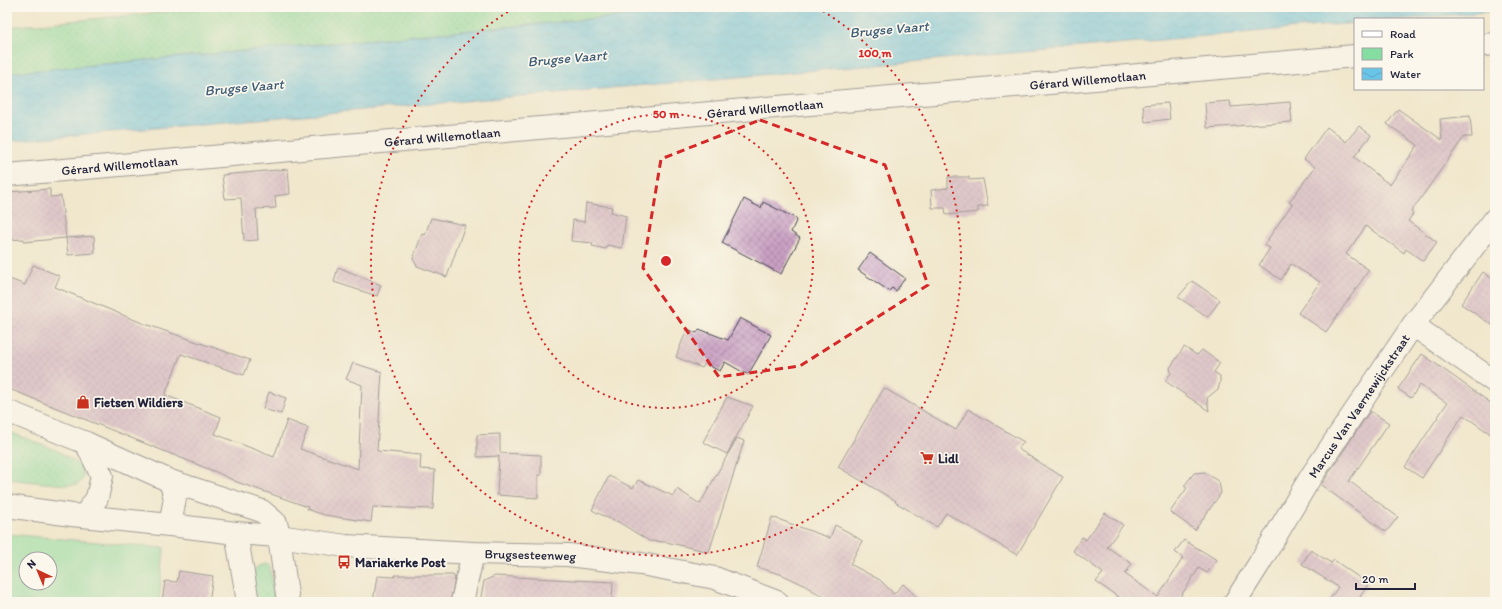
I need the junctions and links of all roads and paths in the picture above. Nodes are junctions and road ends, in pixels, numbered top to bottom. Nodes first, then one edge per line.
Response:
1 (1495, 44) edge
2 (1484, 45) edge
3 (1354, 56) edge
4 (7, 175) edge
5 (1495, 219) edge
6 (1413, 325) junction
7 (1495, 382) edge
8 (7, 411) edge
9 (86, 443) junction
10 (170, 481) junction
11 (7, 506) edge
12 (84, 516) junction
13 (170, 524) junction
14 (236, 533) junction
15 (279, 536) junction
16 (473, 553) junction
17 (248, 602) edge
18 (288, 602) edge
19 (462, 602) edge
20 (778, 602) edge
21 (1235, 602) edge

1 - 2 street
3 - 4 street, Gérard Willemotlaan
5 - 6 street, Marcus Van Vaernewijckstraat
6 - 7 street
6 - 21 street, Marcus Van Vaernewijckstraat
8 - 9 street
9 - 10 street
9 - 12 street
10 - 13 street
10 - 15 street
11 - 12 street, Brugsesteenweg
12 - 13 street, Brugsesteenweg
13 - 14 street, Brugsesteenweg
14 - 15 street, Brugsesteenweg
14 - 17 street
15 - 16 street, Brugsesteenweg
15 - 18 street
16 - 19 street
16 - 20 street, Brugsesteenweg

